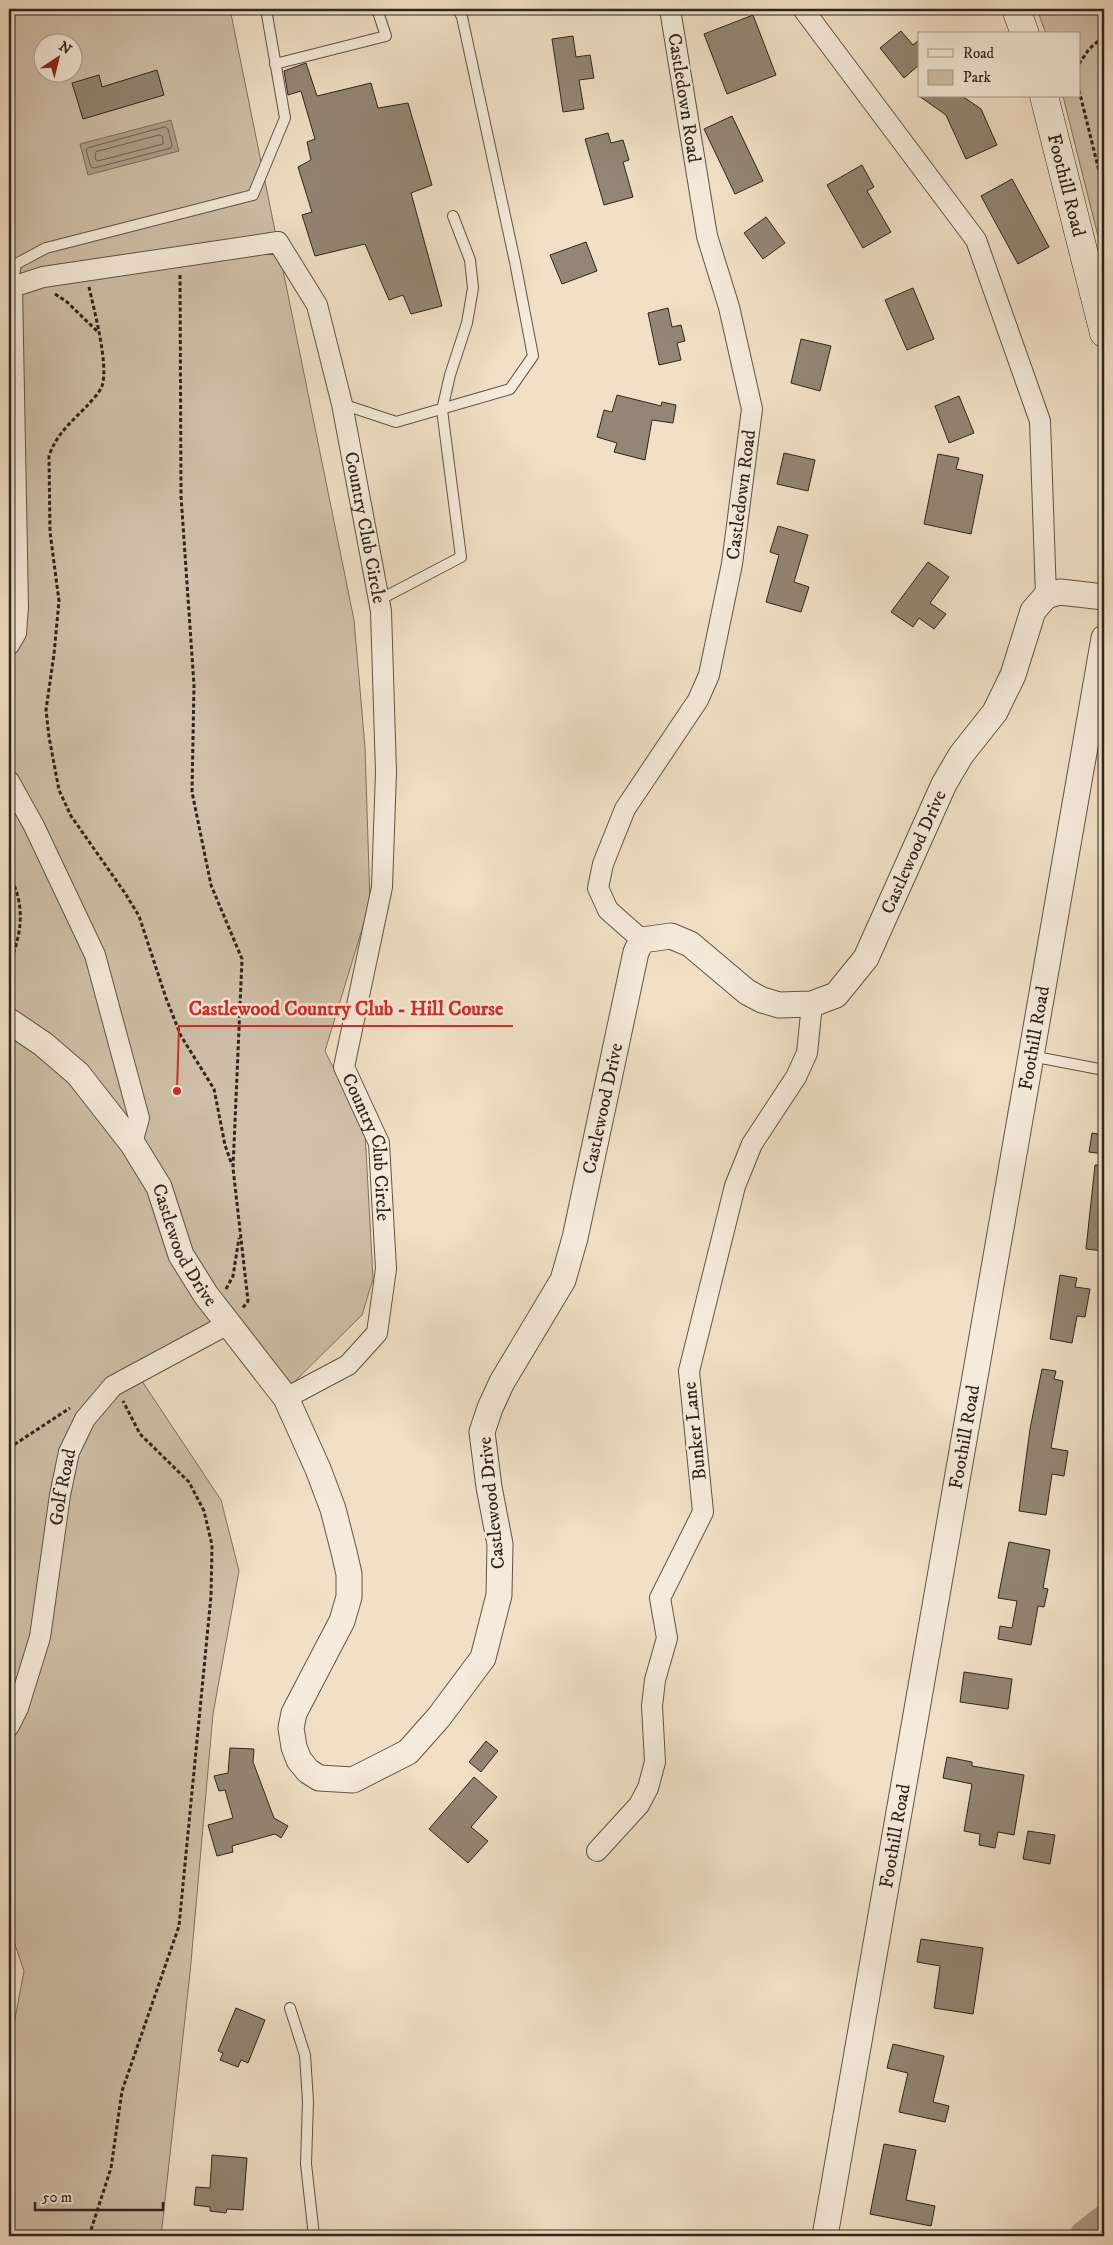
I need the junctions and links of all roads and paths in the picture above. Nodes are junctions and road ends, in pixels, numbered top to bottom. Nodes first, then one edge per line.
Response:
1 (266, 9) edge
2 (377, 9) edge
3 (458, 9) edge
4 (670, 9) edge
5 (803, 9) edge
6 (1016, 9) edge
7 (1024, 32) edge
8 (1104, 36) edge
9 (1080, 62) edge
10 (275, 64) junction
11 (1080, 94) edge
12 (1045, 98) edge
13 (1104, 191) edge
14 (453, 216) dead end
15 (180, 257) junction
16 (86, 271) junction
17 (32, 280) junction
18 (12, 287) junction
19 (98, 331) junction
20 (1104, 333) edge
21 (342, 404) junction
22 (442, 410) junction
23 (1046, 596) junction
24 (1104, 597) edge
25 (379, 600) junction
26 (1104, 638) edge
27 (9, 645) edge
28 (9, 781) edge
29 (9, 874) edge
30 (642, 940) junction
31 (9, 965) edge
32 (812, 1004) junction
33 (9, 1021) edge
34 (1031, 1056) junction
35 (1104, 1070) edge
36 (132, 1142) junction
37 (233, 1168) junction
38 (240, 1232) junction
39 (225, 1316) junction
40 (115, 1385) junction
41 (286, 1398) junction
42 (74, 1406) dead end
43 (9, 1448) edge
44 (9, 1726) edge
45 (597, 1851) dead end
46 (290, 2008) dead end
47 (89, 2236) edge
48 (314, 2236) edge
49 (825, 2236) edge

1 - 10 lane
2 - 10 lane
3 - 22 lane
4 - 30 street, Castledown Road
5 - 23 street
6 - 7 main road
8 - 9 path
10 - 18 lane
11 - 13 path
12 - 20 main road, Foothill Road
14 - 22 lane
15 - 16 street, Country Club Circle
15 - 21 street, Country Club Circle
15 - 37 path
16 - 17 street, Country Club Circle
16 - 19 path
17 - 18 street, Country Club Circle
17 - 19 path
18 - 27 street
19 - 37 path
21 - 22 lane
21 - 25 street, Country Club Circle
22 - 25 lane
23 - 24 street
23 - 32 street, Castlewood Drive
25 - 41 street, Country Club Circle
26 - 34 street, Foothill Road
28 - 36 street
29 - 31 path
30 - 32 street, Castlewood Drive
30 - 41 street, Castlewood Drive
32 - 45 street, Bunker Lane
33 - 36 street, Castlewood Drive
34 - 35 lane
34 - 49 street, Foothill Road
36 - 39 street, Castlewood Drive
37 - 38 path
38 - 39 path
38 - 39 path
39 - 40 street, Golf Road
39 - 41 street, Castlewood Drive
40 - 44 street, Golf Road
40 - 47 path
42 - 43 path
46 - 48 lane

